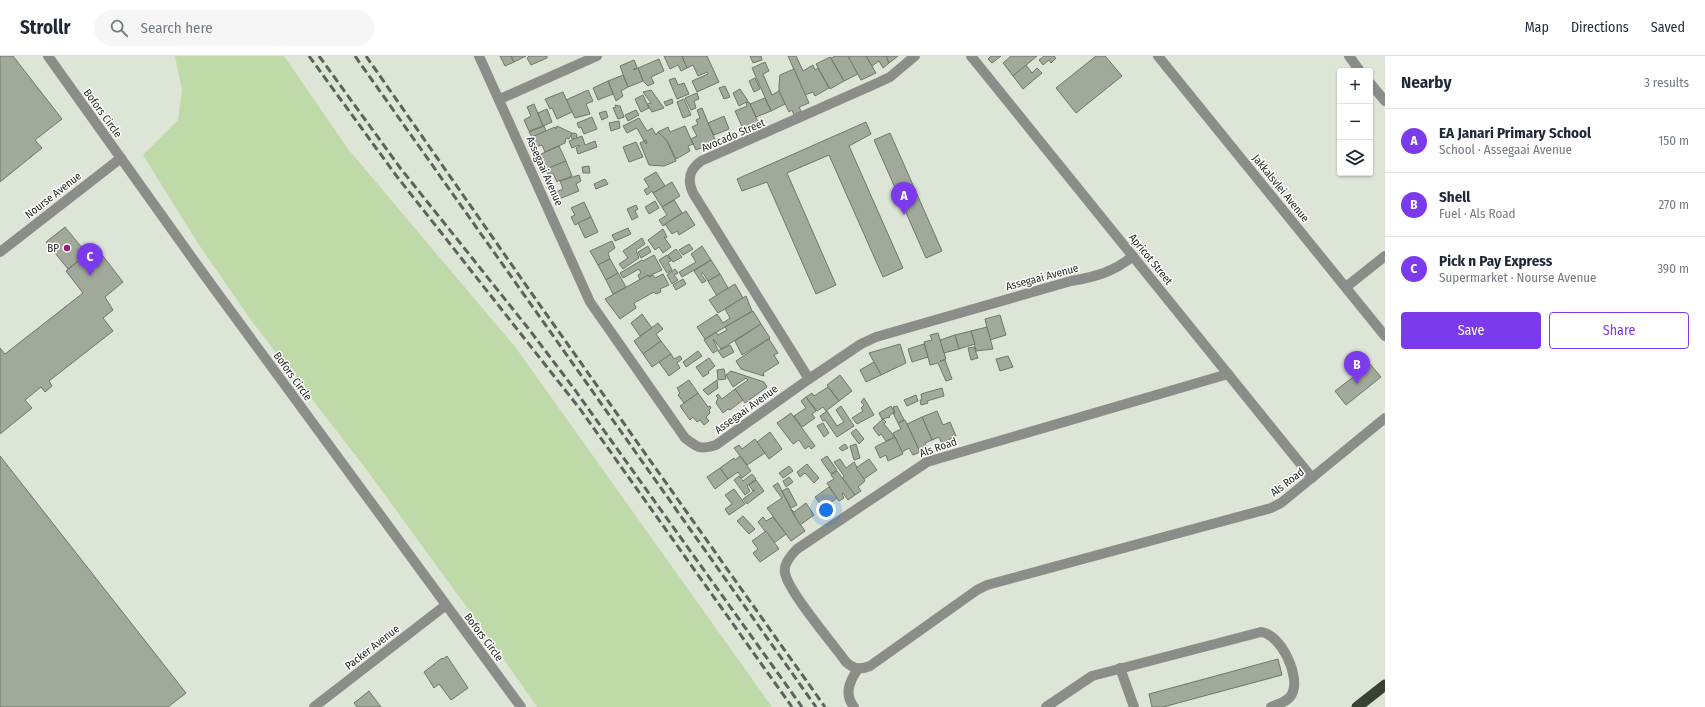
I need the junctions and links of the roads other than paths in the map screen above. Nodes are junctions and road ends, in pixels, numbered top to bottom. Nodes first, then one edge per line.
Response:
1 (48, 56) edge
2 (479, 56) edge
3 (597, 56) edge
4 (915, 56) edge
5 (971, 56) edge
6 (1158, 56) edge
7 (1349, 56) edge
8 (1358, 68) edge
9 (1373, 87) edge
10 (500, 99) junction
11 (1385, 101) edge
12 (121, 158) junction
13 (0, 252) edge
14 (1133, 256) junction
15 (1385, 256) edge
16 (1346, 288) junction
17 (1385, 336) edge
18 (1228, 374) junction
19 (809, 379) junction
20 (1385, 418) edge
21 (1312, 478) junction
22 (446, 606) junction
23 (1120, 668) junction
24 (858, 669) junction
25 (1385, 685) edge
26 (314, 707) edge
27 (521, 707) edge
28 (854, 707) edge
29 (1046, 707) edge
30 (1134, 707) edge
31 (1271, 707) edge
32 (1357, 707) edge

1 - 12 street, Bofors Circle
2 - 10 street, Assegaai Avenue
3 - 10 street
4 - 19 street, Avocado Street
5 - 14 street, Apricot Street
6 - 16 street, Jakkalsvlei Avenue
7 - 8 street
9 - 11 street
10 - 19 street, Assegaai Avenue
12 - 13 street, Nourse Avenue
12 - 22 street, Bofors Circle
14 - 18 street, Apricot Street
14 - 19 street, Assegaai Avenue
15 - 16 street
16 - 17 street, Jakkalsvlei Avenue
18 - 21 street, Apricot Street
18 - 24 street, Als Road
20 - 21 street, Als Road
21 - 24 street, Als Road
22 - 26 street, Packer Avenue
22 - 27 street, Bofors Circle
23 - 29 street
23 - 30 street
23 - 31 street
24 - 28 street
25 - 32 highway

